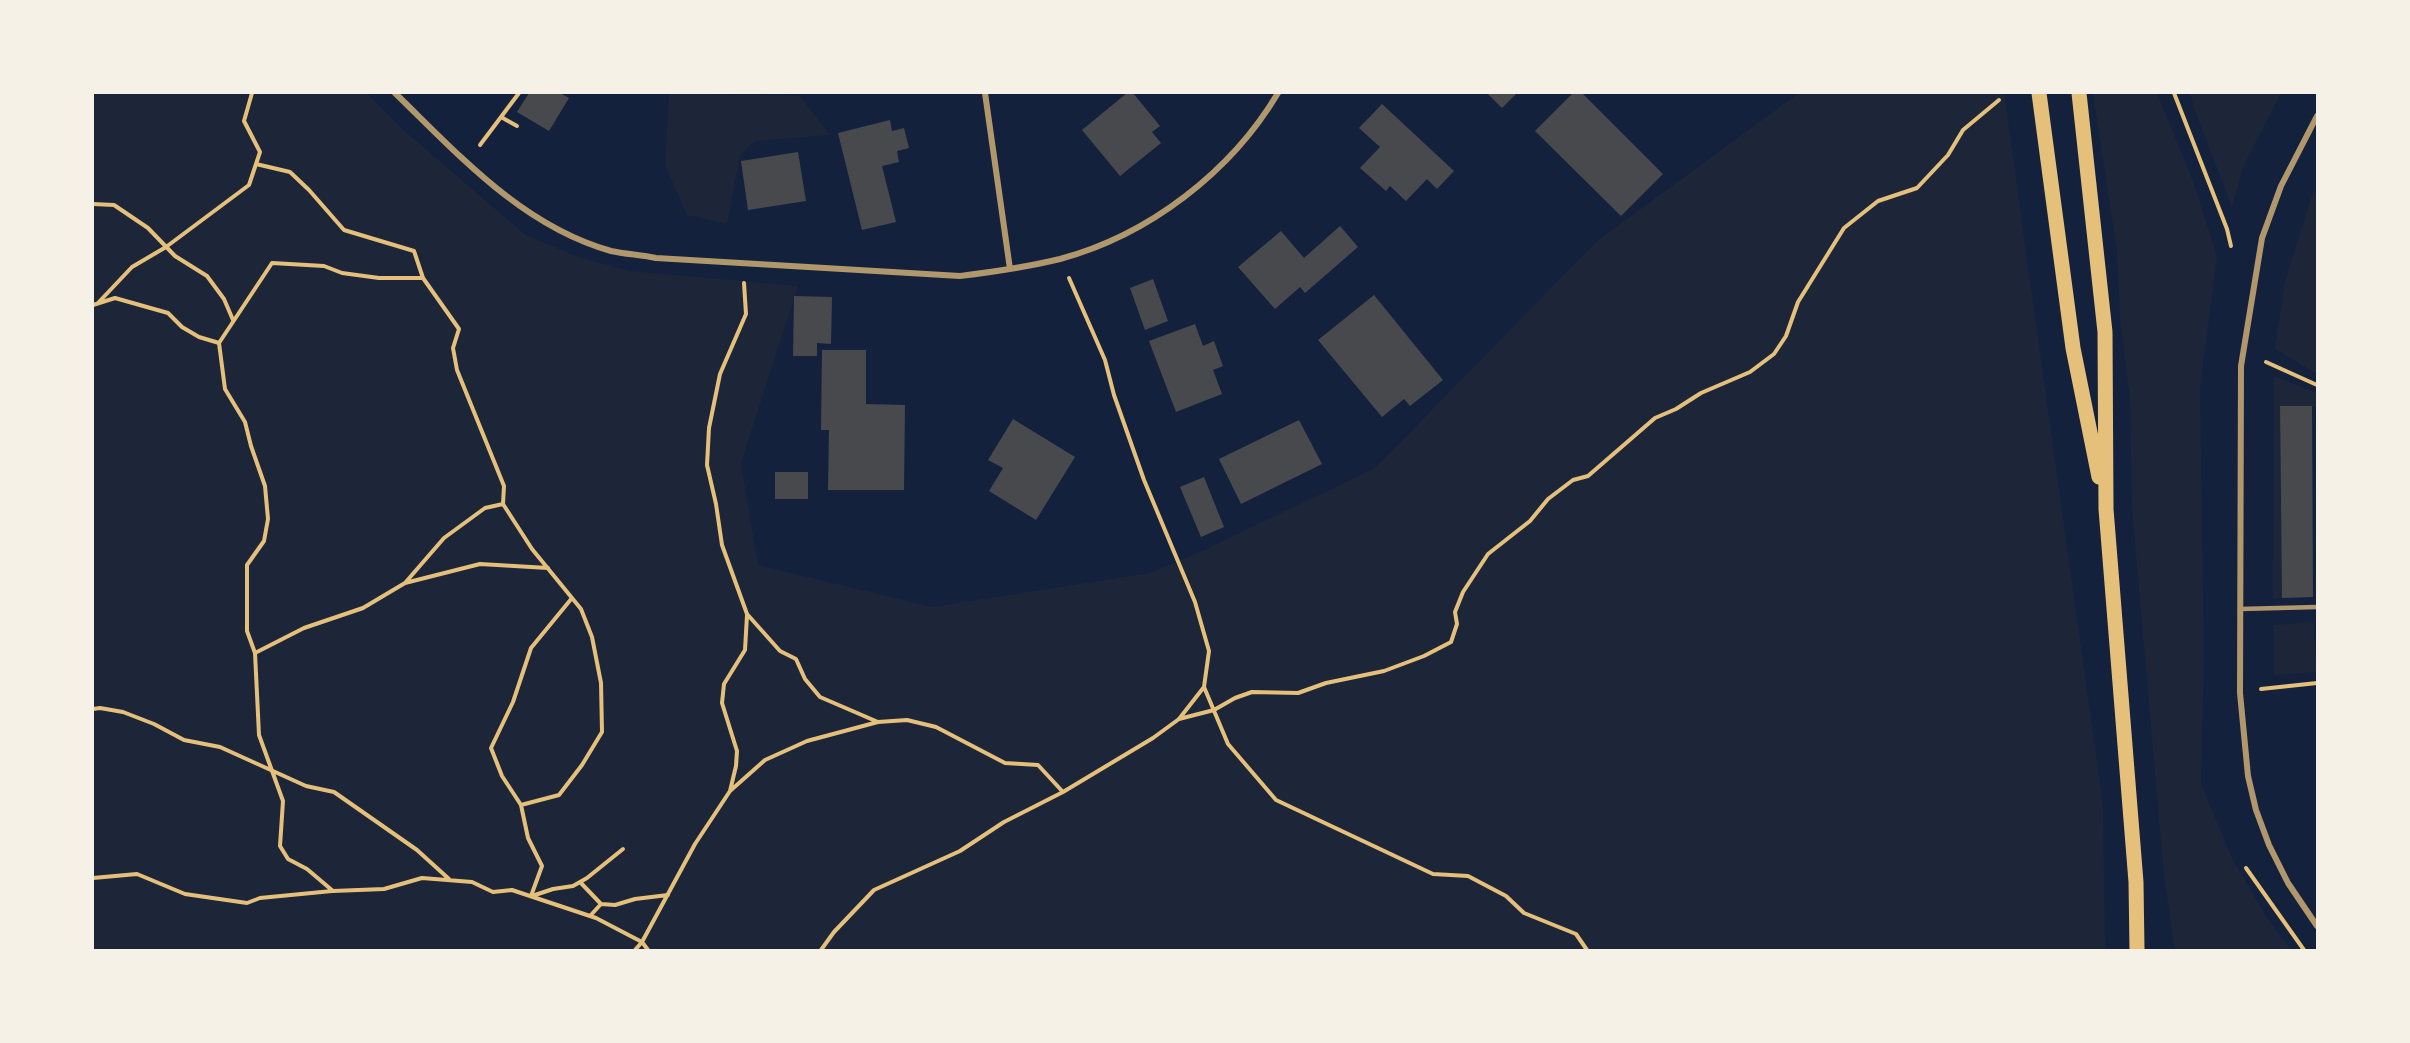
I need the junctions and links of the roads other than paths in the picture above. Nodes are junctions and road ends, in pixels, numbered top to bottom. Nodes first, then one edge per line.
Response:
1 (395, 93) edge
2 (985, 93) edge
3 (1278, 93) edge
4 (2038, 93) edge
5 (2079, 93) edge
6 (2317, 116) edge
7 (1010, 269) junction
8 (2106, 509) junction
9 (2317, 607) edge
10 (2240, 609) junction
11 (2317, 926) edge
12 (2138, 950) edge

1 - 7 street
2 - 7 street
3 - 7 street
4 - 8 main road
5 - 8 main road
6 - 10 street
8 - 12 main road
9 - 10 lane
10 - 11 street

